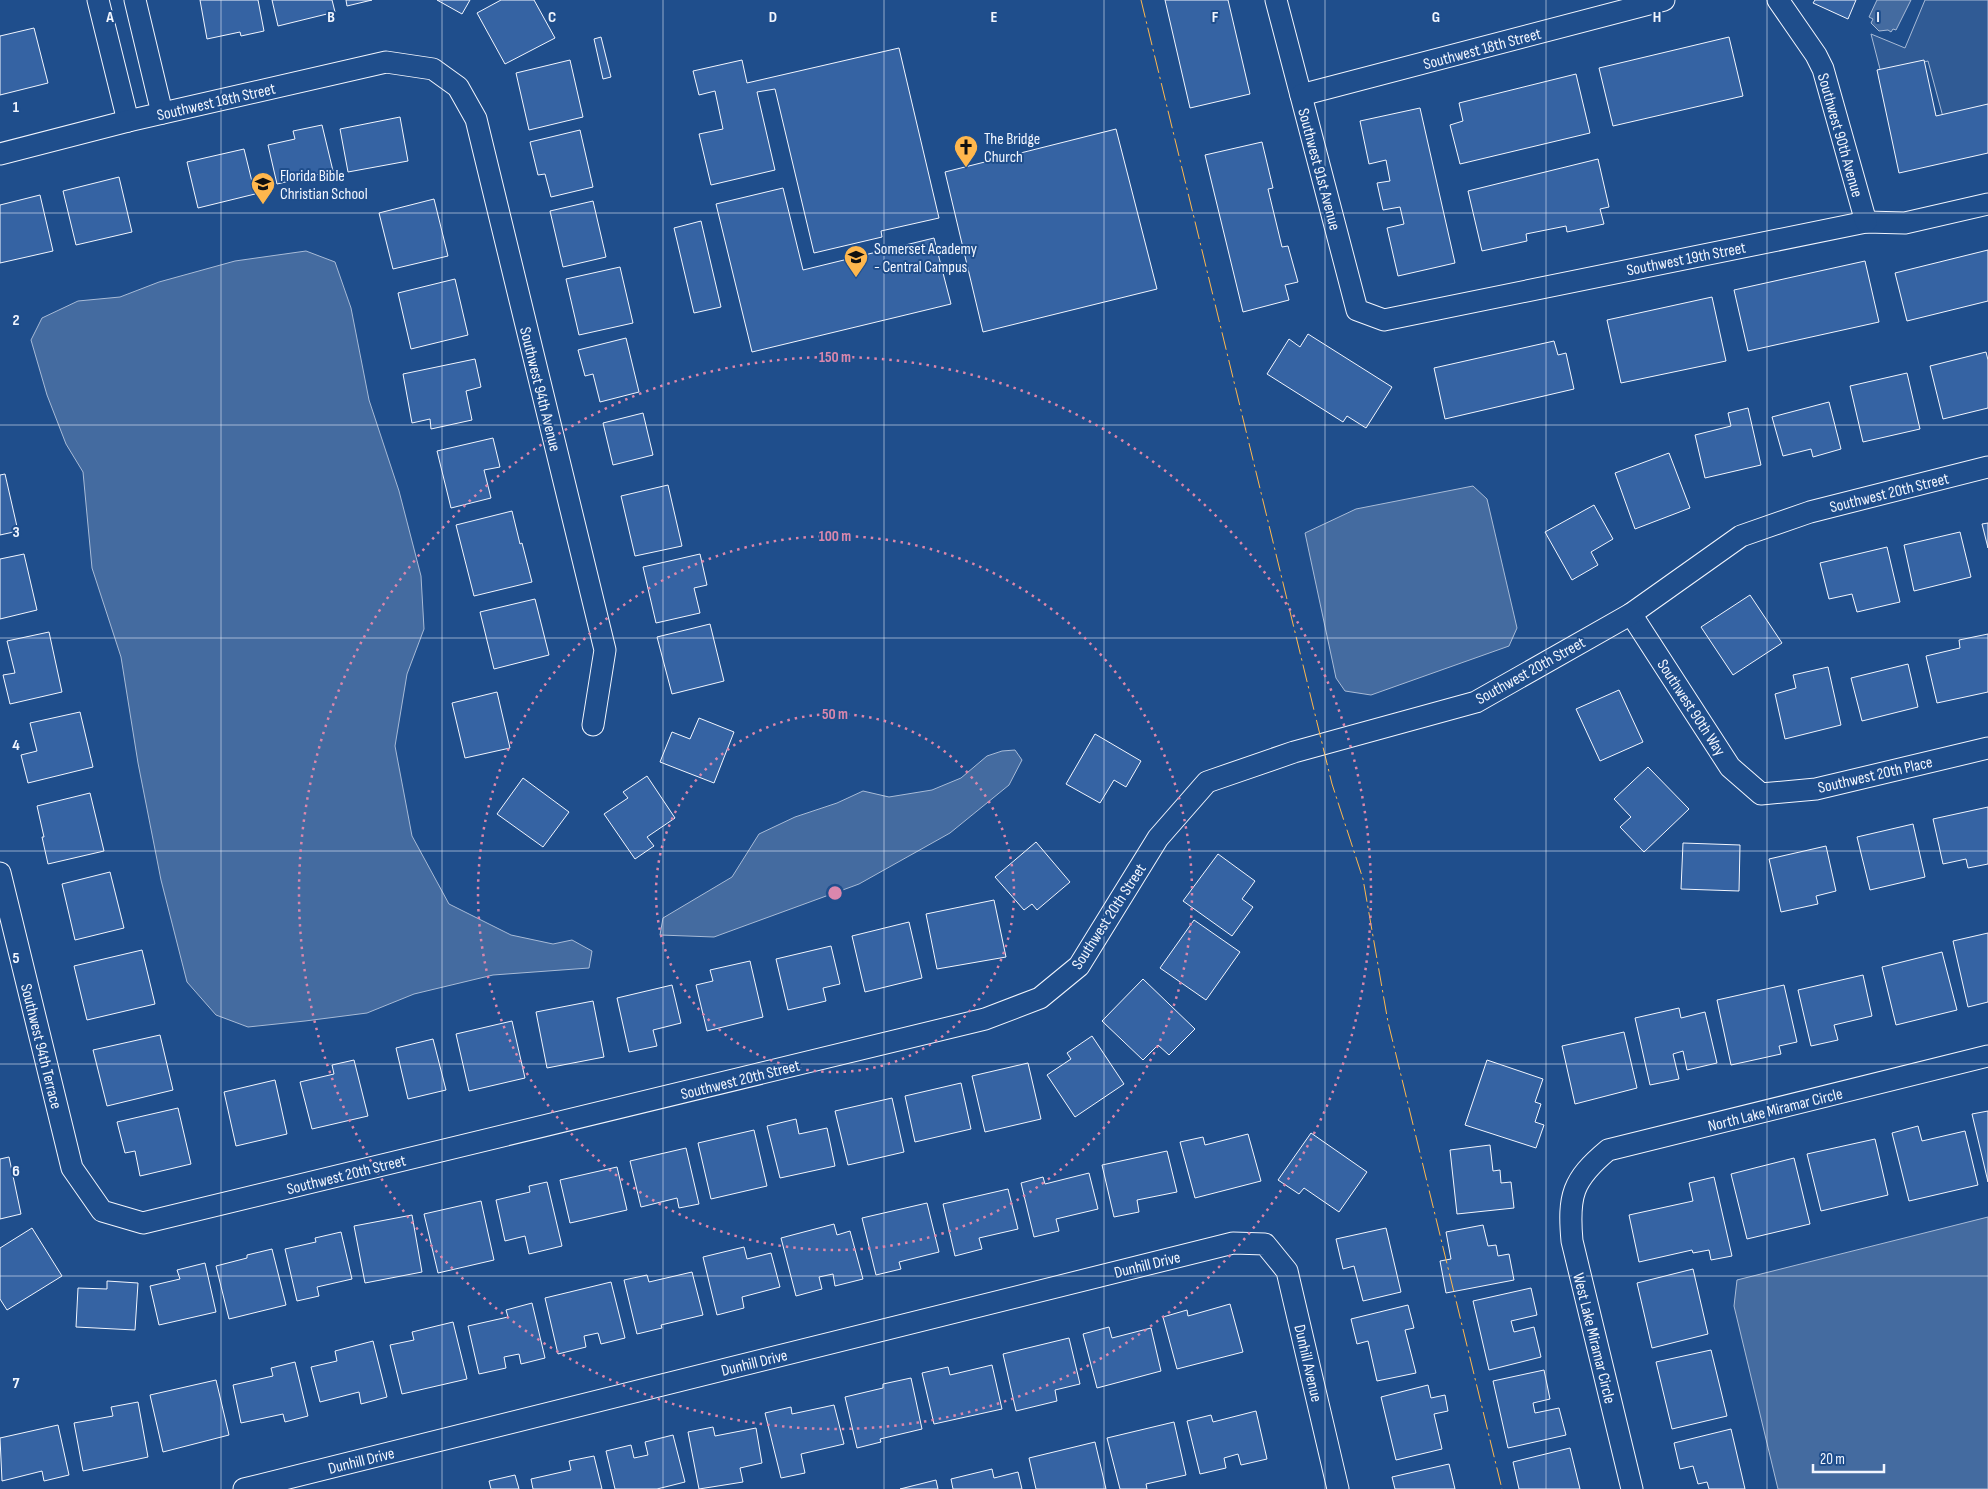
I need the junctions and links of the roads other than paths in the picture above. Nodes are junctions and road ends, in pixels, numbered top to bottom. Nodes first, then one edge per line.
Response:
1 (98, 0) edge
2 (135, 0) edge
3 (1276, 0) edge
4 (1664, 0) edge
5 (1778, 0) edge
6 (433, 69) joint
7 (1301, 95) junction
8 (162, 113) junction
9 (128, 121) junction
10 (0, 154) edge
11 (1988, 204) edge
12 (1866, 222) junction
13 (1384, 320) joint
14 (1988, 467) edge
15 (1631, 614) junction
16 (593, 725) dead end
17 (1988, 748) edge
18 (1761, 794) joint
19 (0, 873) edge
20 (1988, 1056) edge
21 (1576, 1186) joint
22 (102, 1211) joint
23 (1264, 1244) joint
24 (244, 1489) edge
25 (1338, 1489) edge
26 (1632, 1489) edge

1 - 9 street
2 - 8 street
3 - 7 street, Southwest 91st Avenue
4 - 7 street, Southwest 18th Street
5 - 12 street, Southwest 90th Avenue
6 - 8 street, Southwest 18th Street
6 - 16 street, Southwest 94th Avenue
7 - 13 street, Southwest 91st Avenue
8 - 9 street, Southwest 18th Street
9 - 10 street, Southwest 18th Street
11 - 12 street, Southwest 19th Street
12 - 13 street, Southwest 19th Street
14 - 15 street, Southwest 20th Street
15 - 18 street, Southwest 90th Way
15 - 22 street, Southwest 20th Street
17 - 18 street, Southwest 20th Place
19 - 22 street, Southwest 94th Terrace
20 - 21 street, North Lake Miramar Circle
21 - 26 street, West Lake Miramar Circle
23 - 24 street, Dunhill Drive
23 - 25 street, Dunhill Avenue

